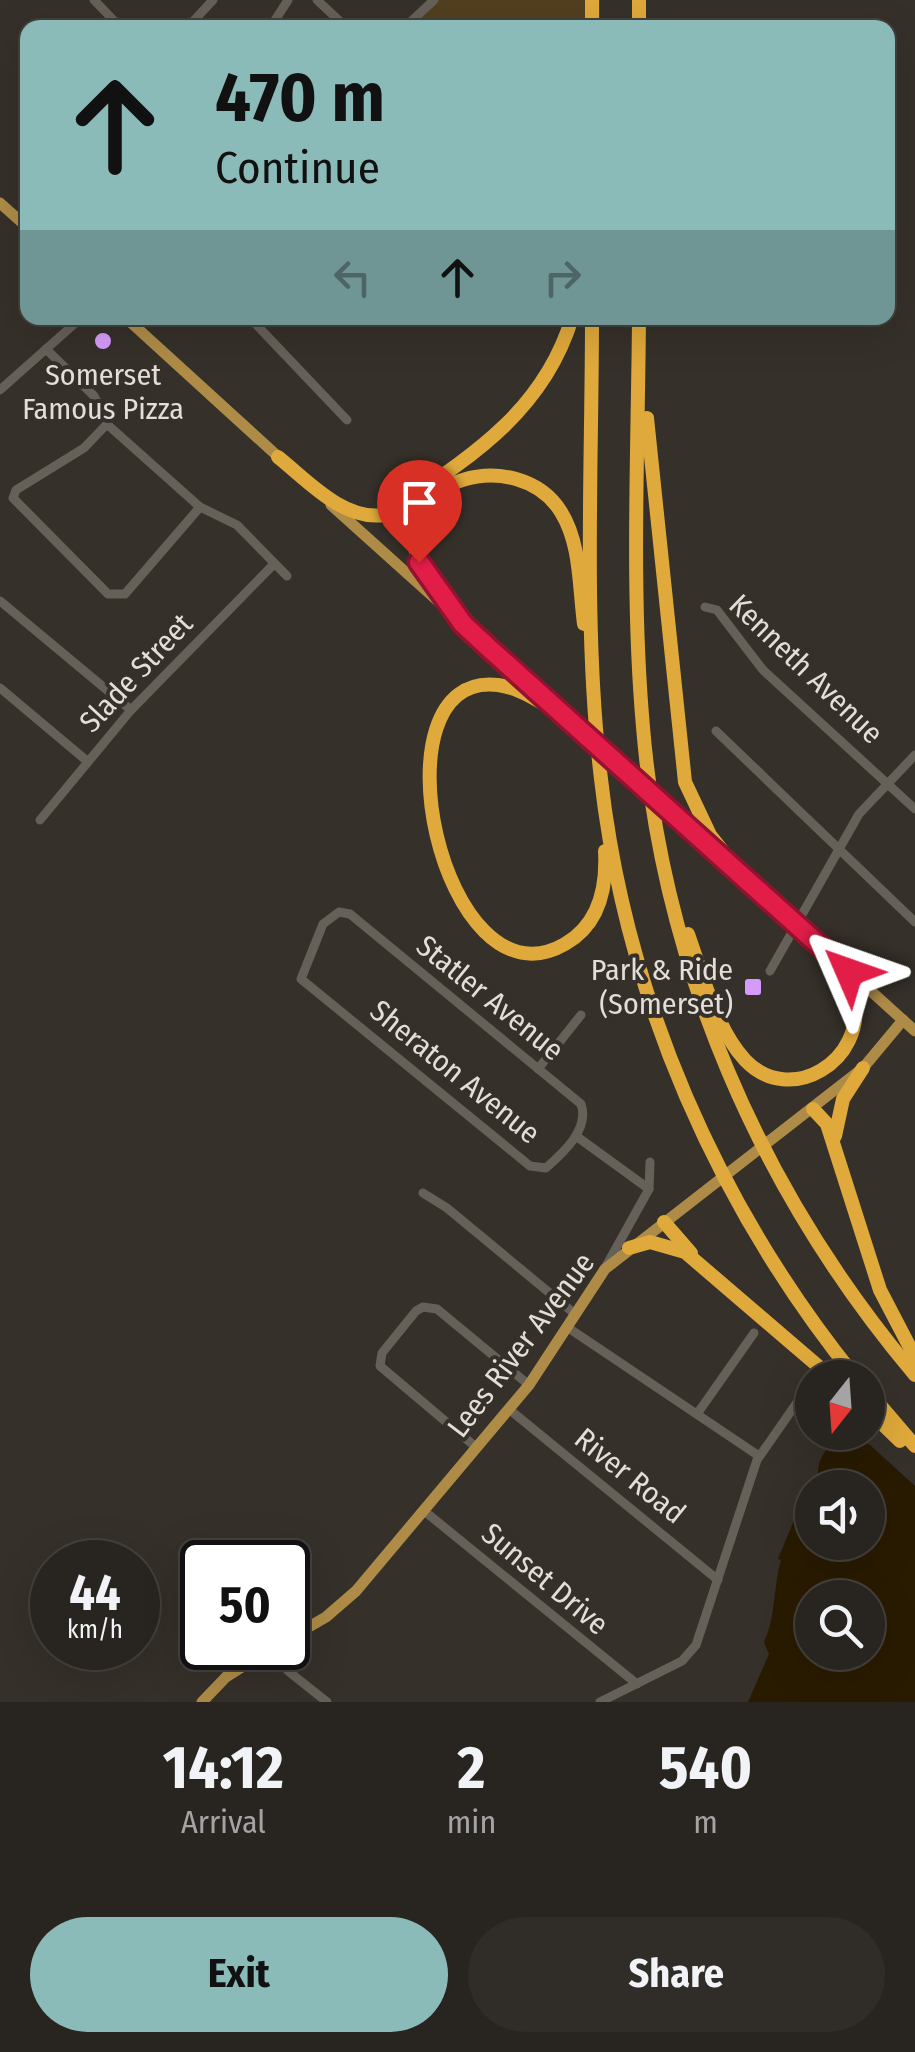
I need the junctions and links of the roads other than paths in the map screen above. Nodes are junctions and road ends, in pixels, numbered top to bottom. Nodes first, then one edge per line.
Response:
1 (94, 0) edge
2 (214, 0) edge
3 (318, 0) edge
4 (431, 1) edge
5 (114, 20) edge
6 (195, 20) edge
7 (339, 20) edge
8 (412, 20) edge
9 (0, 203) edge
10 (20, 221) edge
11 (74, 325) edge
12 (134, 325) edge
13 (257, 325) edge
14 (569, 325) edge
15 (592, 325) edge
16 (639, 325) edge
17 (639, 325) edge
18 (46, 349) junction
19 (0, 390) edge
20 (347, 420) dead end
21 (107, 424) junction
22 (278, 456) junction
23 (200, 507) junction
24 (274, 565) junction
25 (288, 576) dead end
26 (0, 602) edge
27 (705, 606) dead end
28 (463, 624) junction
29 (0, 688) edge
30 (594, 700) junction
31 (131, 710) junction
32 (565, 718) junction
33 (716, 732) dead end
34 (915, 755) edge
35 (88, 761) junction
36 (601, 780) junction
37 (888, 782) junction
38 (915, 809) edge
39 (40, 820) dead end
40 (838, 849) junction
41 (662, 860) junction
42 (740, 873) junction
43 (915, 922) edge
44 (796, 923) junction
45 (833, 957) junction
46 (770, 971) dead end
47 (301, 978) joint
48 (581, 1015) dead end
49 (903, 1020) junction
50 (915, 1031) edge
51 (863, 1068) junction
52 (538, 1069) junction
53 (813, 1109) junction
54 (576, 1136) junction
55 (838, 1156) junction
56 (650, 1162) dead end
57 (649, 1189) junction
58 (423, 1193) dead end
59 (664, 1222) junction
60 (629, 1248) junction
61 (605, 1268) junction
62 (712, 1276) junction
63 (575, 1314) junction
64 (567, 1327) junction
65 (754, 1333) dead end
66 (915, 1357) edge
67 (811, 1360) edge
68 (843, 1360) edge
69 (915, 1374) edge
70 (529, 1386) junction
71 (795, 1405) edge
72 (510, 1410) junction
73 (885, 1413) edge
74 (697, 1414) junction
75 (885, 1424) edge
76 (477, 1448) junction
77 (915, 1450) edge
78 (759, 1456) junction
79 (423, 1510) junction
80 (718, 1580) junction
81 (310, 1623) edge
82 (237, 1670) edge
83 (287, 1670) edge
84 (637, 1684) junction
85 (202, 1702) edge
86 (327, 1702) edge
87 (600, 1702) edge

1 - 5 street
2 - 6 street
3 - 7 street
4 - 8 street
9 - 10 main road
11 - 18 street
12 - 22 main road
13 - 20 street
14 - 22 highway
15 - 30 highway
16 - 41 highway
17 - 42 highway
18 - 19 street
18 - 21 street
21 - 23 street
21 - 23 street
22 - 28 main road
23 - 24 street
24 - 25 street
24 - 31 street, Slade Street
26 - 31 street
27 - 37 street, Kenneth Avenue
28 - 30 highway
28 - 32 main road
29 - 35 street
30 - 36 highway
31 - 35 street, Slade Street
32 - 36 highway
32 - 42 main road
33 - 40 street
34 - 37 street
35 - 39 street, Slade Street
36 - 68 highway
37 - 38 street, Kenneth Avenue
37 - 40 street
40 - 43 street
40 - 44 street
41 - 45 highway
41 - 69 highway
42 - 44 main road
44 - 45 main road
44 - 46 street
45 - 49 main road
47 - 52 street, Statler Avenue
47 - 54 street, Sheraton Avenue
48 - 52 street
49 - 50 main road
49 - 51 main road, Lees River Avenue
51 - 53 main road, Lees River Avenue
51 - 55 highway
52 - 54 street, Statler Avenue
53 - 55 highway
53 - 59 main road, Lees River Avenue
54 - 57 street
55 - 66 highway
56 - 57 street
57 - 61 street
58 - 63 street
59 - 60 main road, Lees River Avenue
59 - 62 highway
60 - 61 main road, Lees River Avenue
60 - 62 highway
61 - 63 main road, Lees River Avenue
62 - 67 highway
63 - 64 main road, Lees River Avenue
64 - 70 main road, Lees River Avenue
64 - 74 street
65 - 74 street
70 - 72 main road, Lees River Avenue
70 - 76 street
71 - 78 street
72 - 76 main road, Lees River Avenue
72 - 80 street, River Road
73 - 77 highway
74 - 78 street
75 - 77 highway
76 - 79 main road, Lees River Avenue
78 - 80 street
79 - 81 main road, Lees River Avenue
79 - 84 street, Sunset Drive
80 - 84 street
82 - 85 main road
83 - 86 street
84 - 87 street

